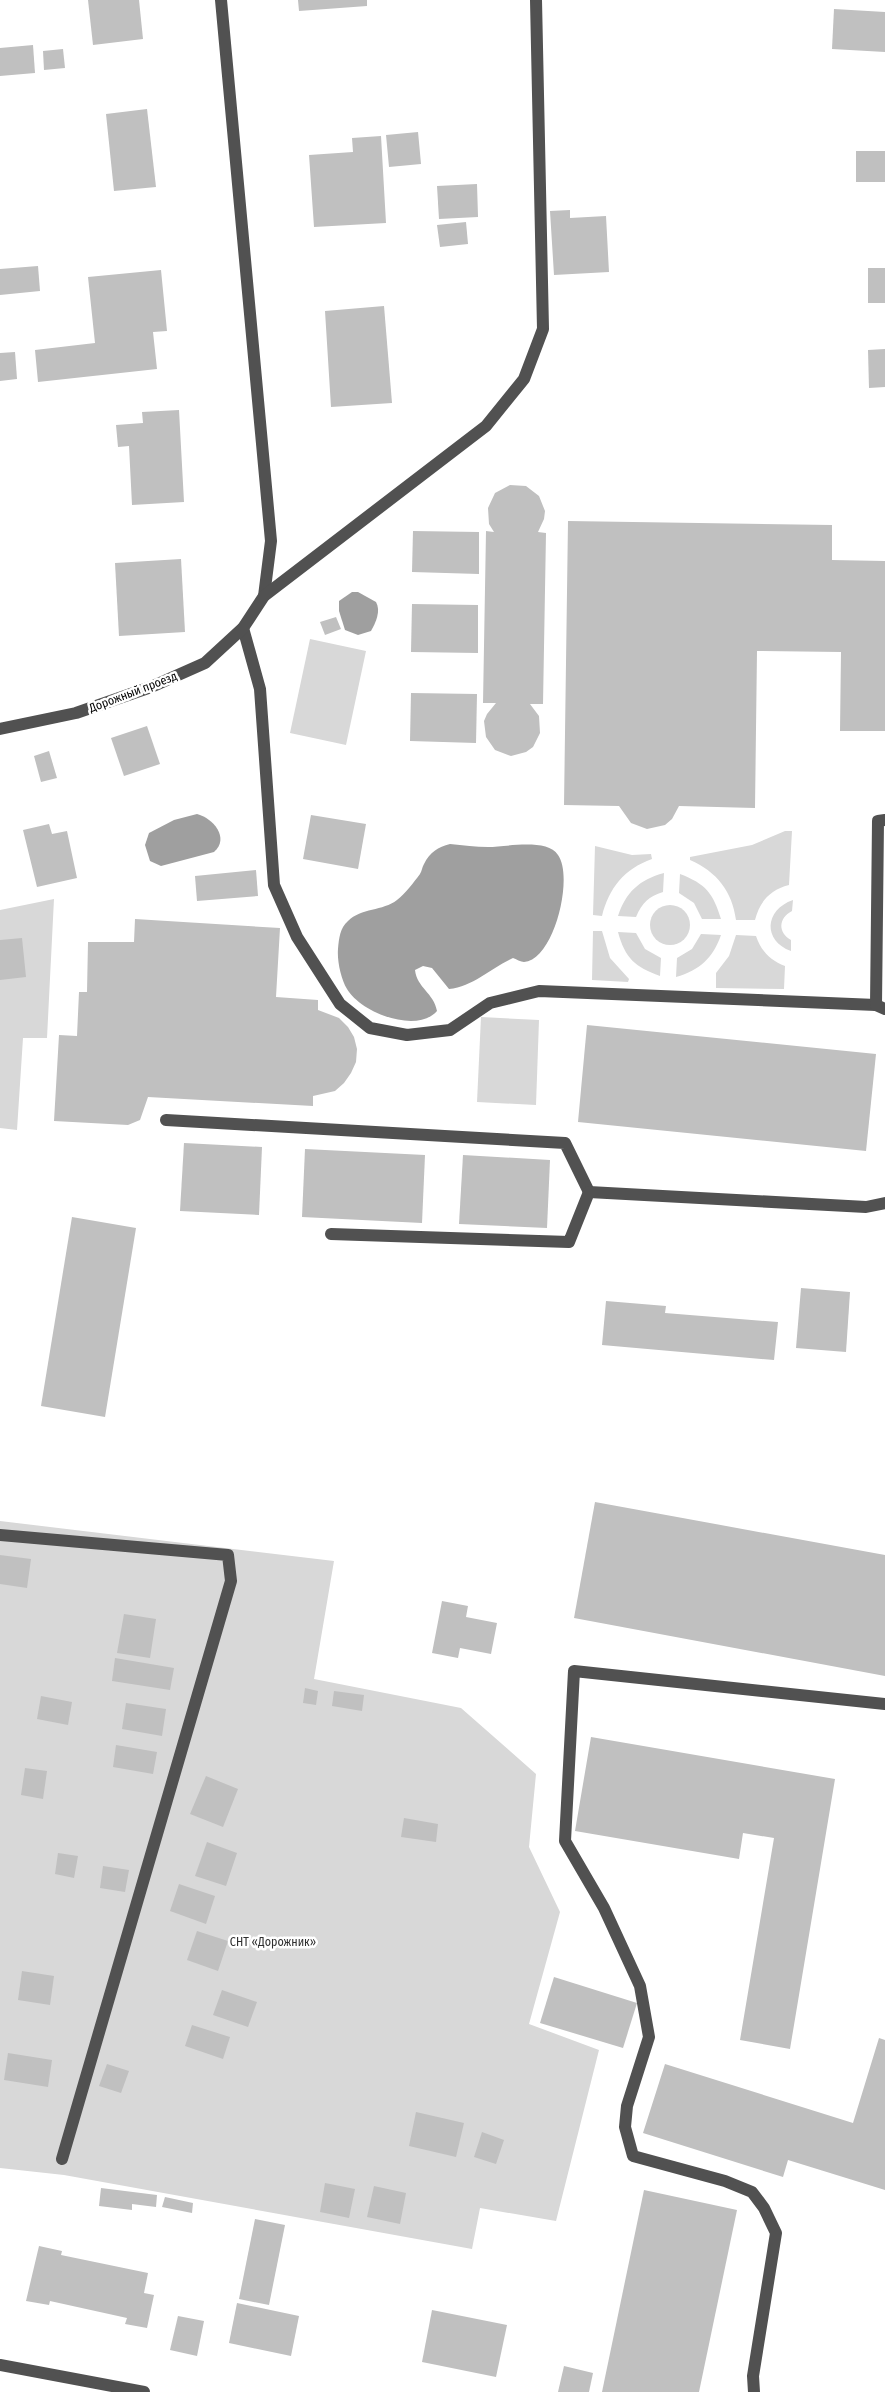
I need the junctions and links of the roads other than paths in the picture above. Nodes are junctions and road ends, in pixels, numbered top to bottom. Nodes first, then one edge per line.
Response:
1 (221, 0) edge
2 (536, 0) edge
3 (264, 596) junction
4 (243, 628) junction
5 (0, 729) edge
6 (885, 820) edge
7 (880, 1007) edge
8 (166, 1120) dead end
9 (589, 1192) junction
10 (885, 1203) edge
11 (332, 1234) dead end
12 (0, 1535) edge
13 (885, 1704) edge
14 (62, 2160) dead end
15 (0, 2365) edge
16 (144, 2392) edge
17 (754, 2392) edge

1 - 3 street
2 - 3 street
3 - 4 street, Дорожный проезд
4 - 5 street, Дорожный проезд
4 - 7 street
6 - 7 street
8 - 9 street
9 - 10 street
9 - 11 street
12 - 14 street
13 - 17 street
15 - 16 street

